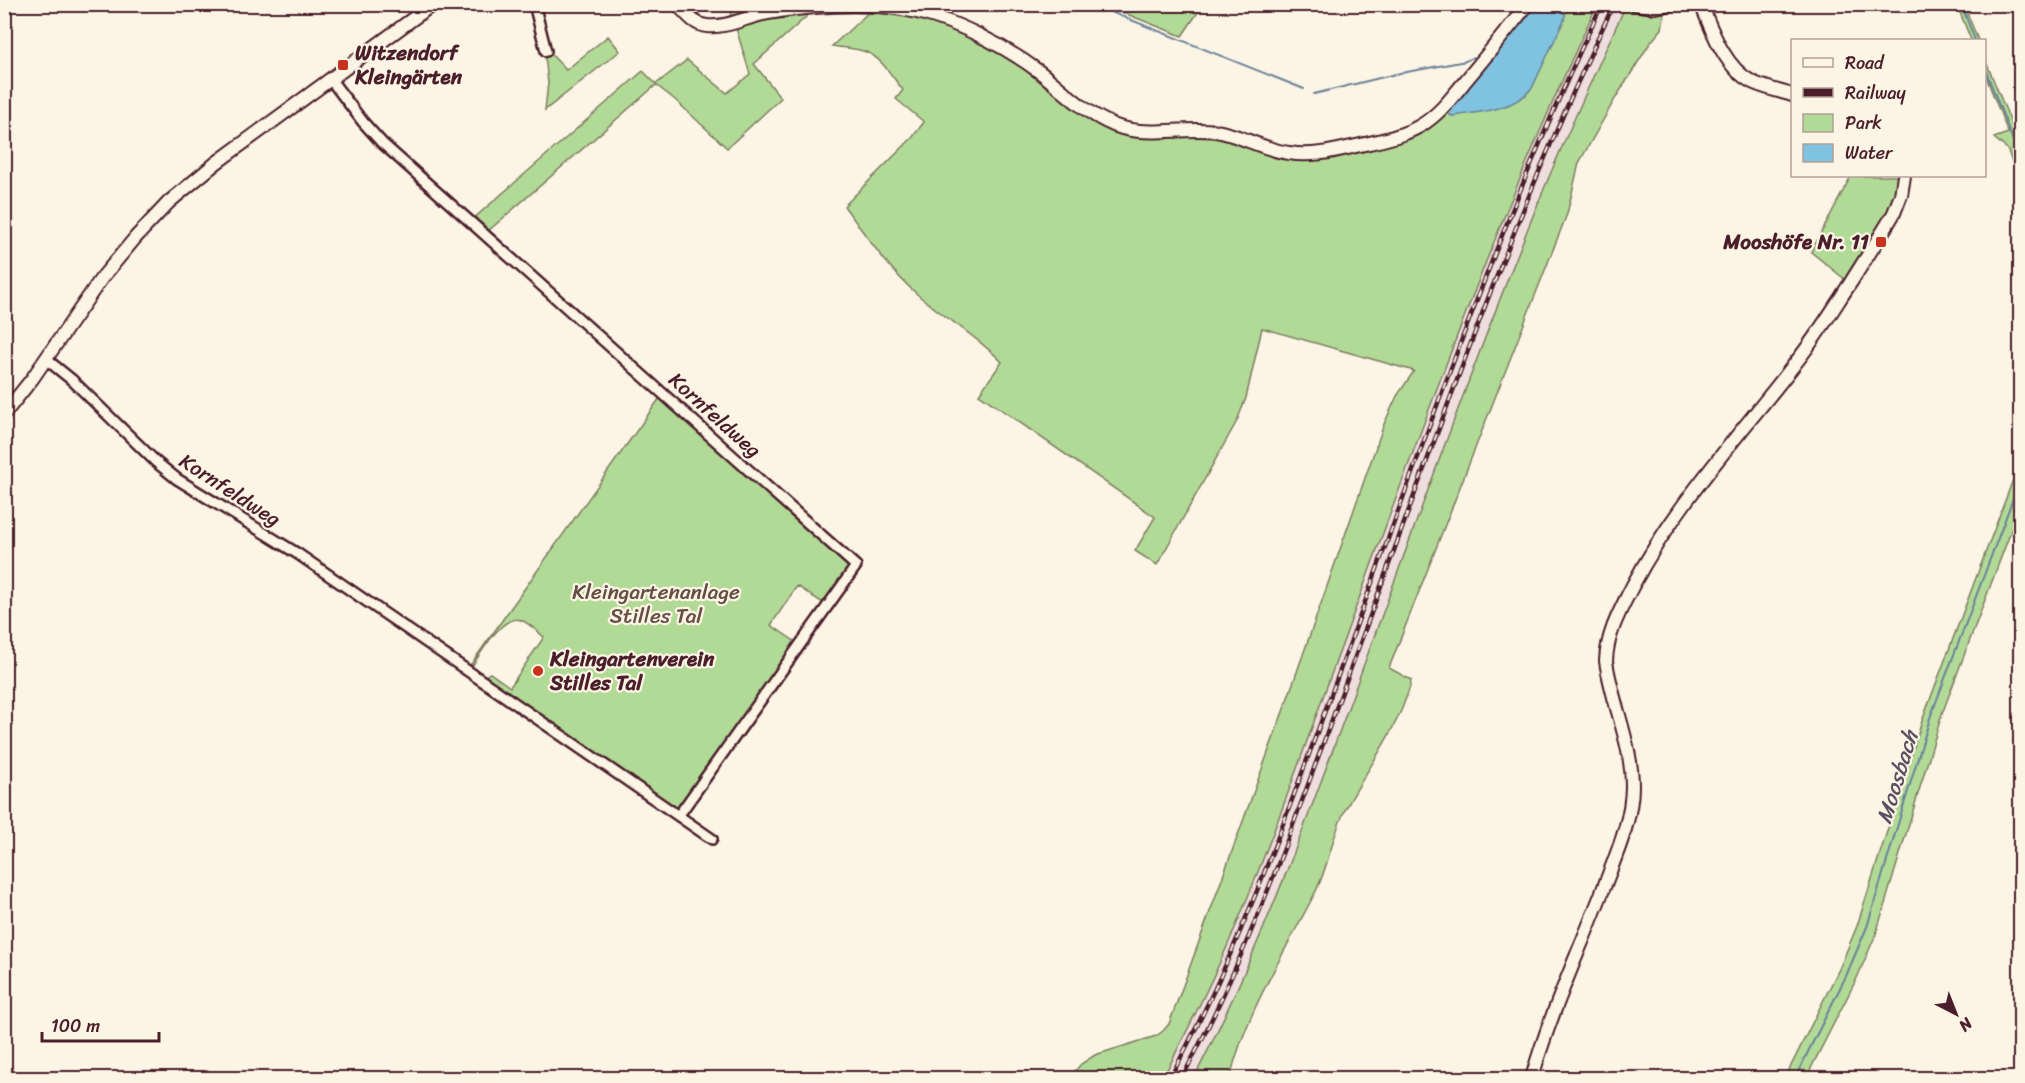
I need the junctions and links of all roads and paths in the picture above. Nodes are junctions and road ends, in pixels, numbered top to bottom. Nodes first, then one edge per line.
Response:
1 (433, 4) edge
2 (534, 4) edge
3 (677, 4) edge
4 (1528, 4) edge
5 (1635, 4) edge
6 (1671, 4) edge
7 (1701, 4) edge
8 (546, 51) dead end
9 (331, 80) junction
10 (1791, 94) edge
11 (1904, 177) edge
12 (46, 359) junction
13 (4, 414) edge
14 (679, 815) junction
15 (712, 838) dead end
16 (1532, 1078) edge

1 - 9 street
2 - 8 street
3 - 4 street
5 - 6 street
7 - 10 street
9 - 12 street
9 - 14 street, Kornfeldweg
11 - 16 street
12 - 13 street
12 - 14 street, Kornfeldweg
14 - 15 street, Kornfeldweg

